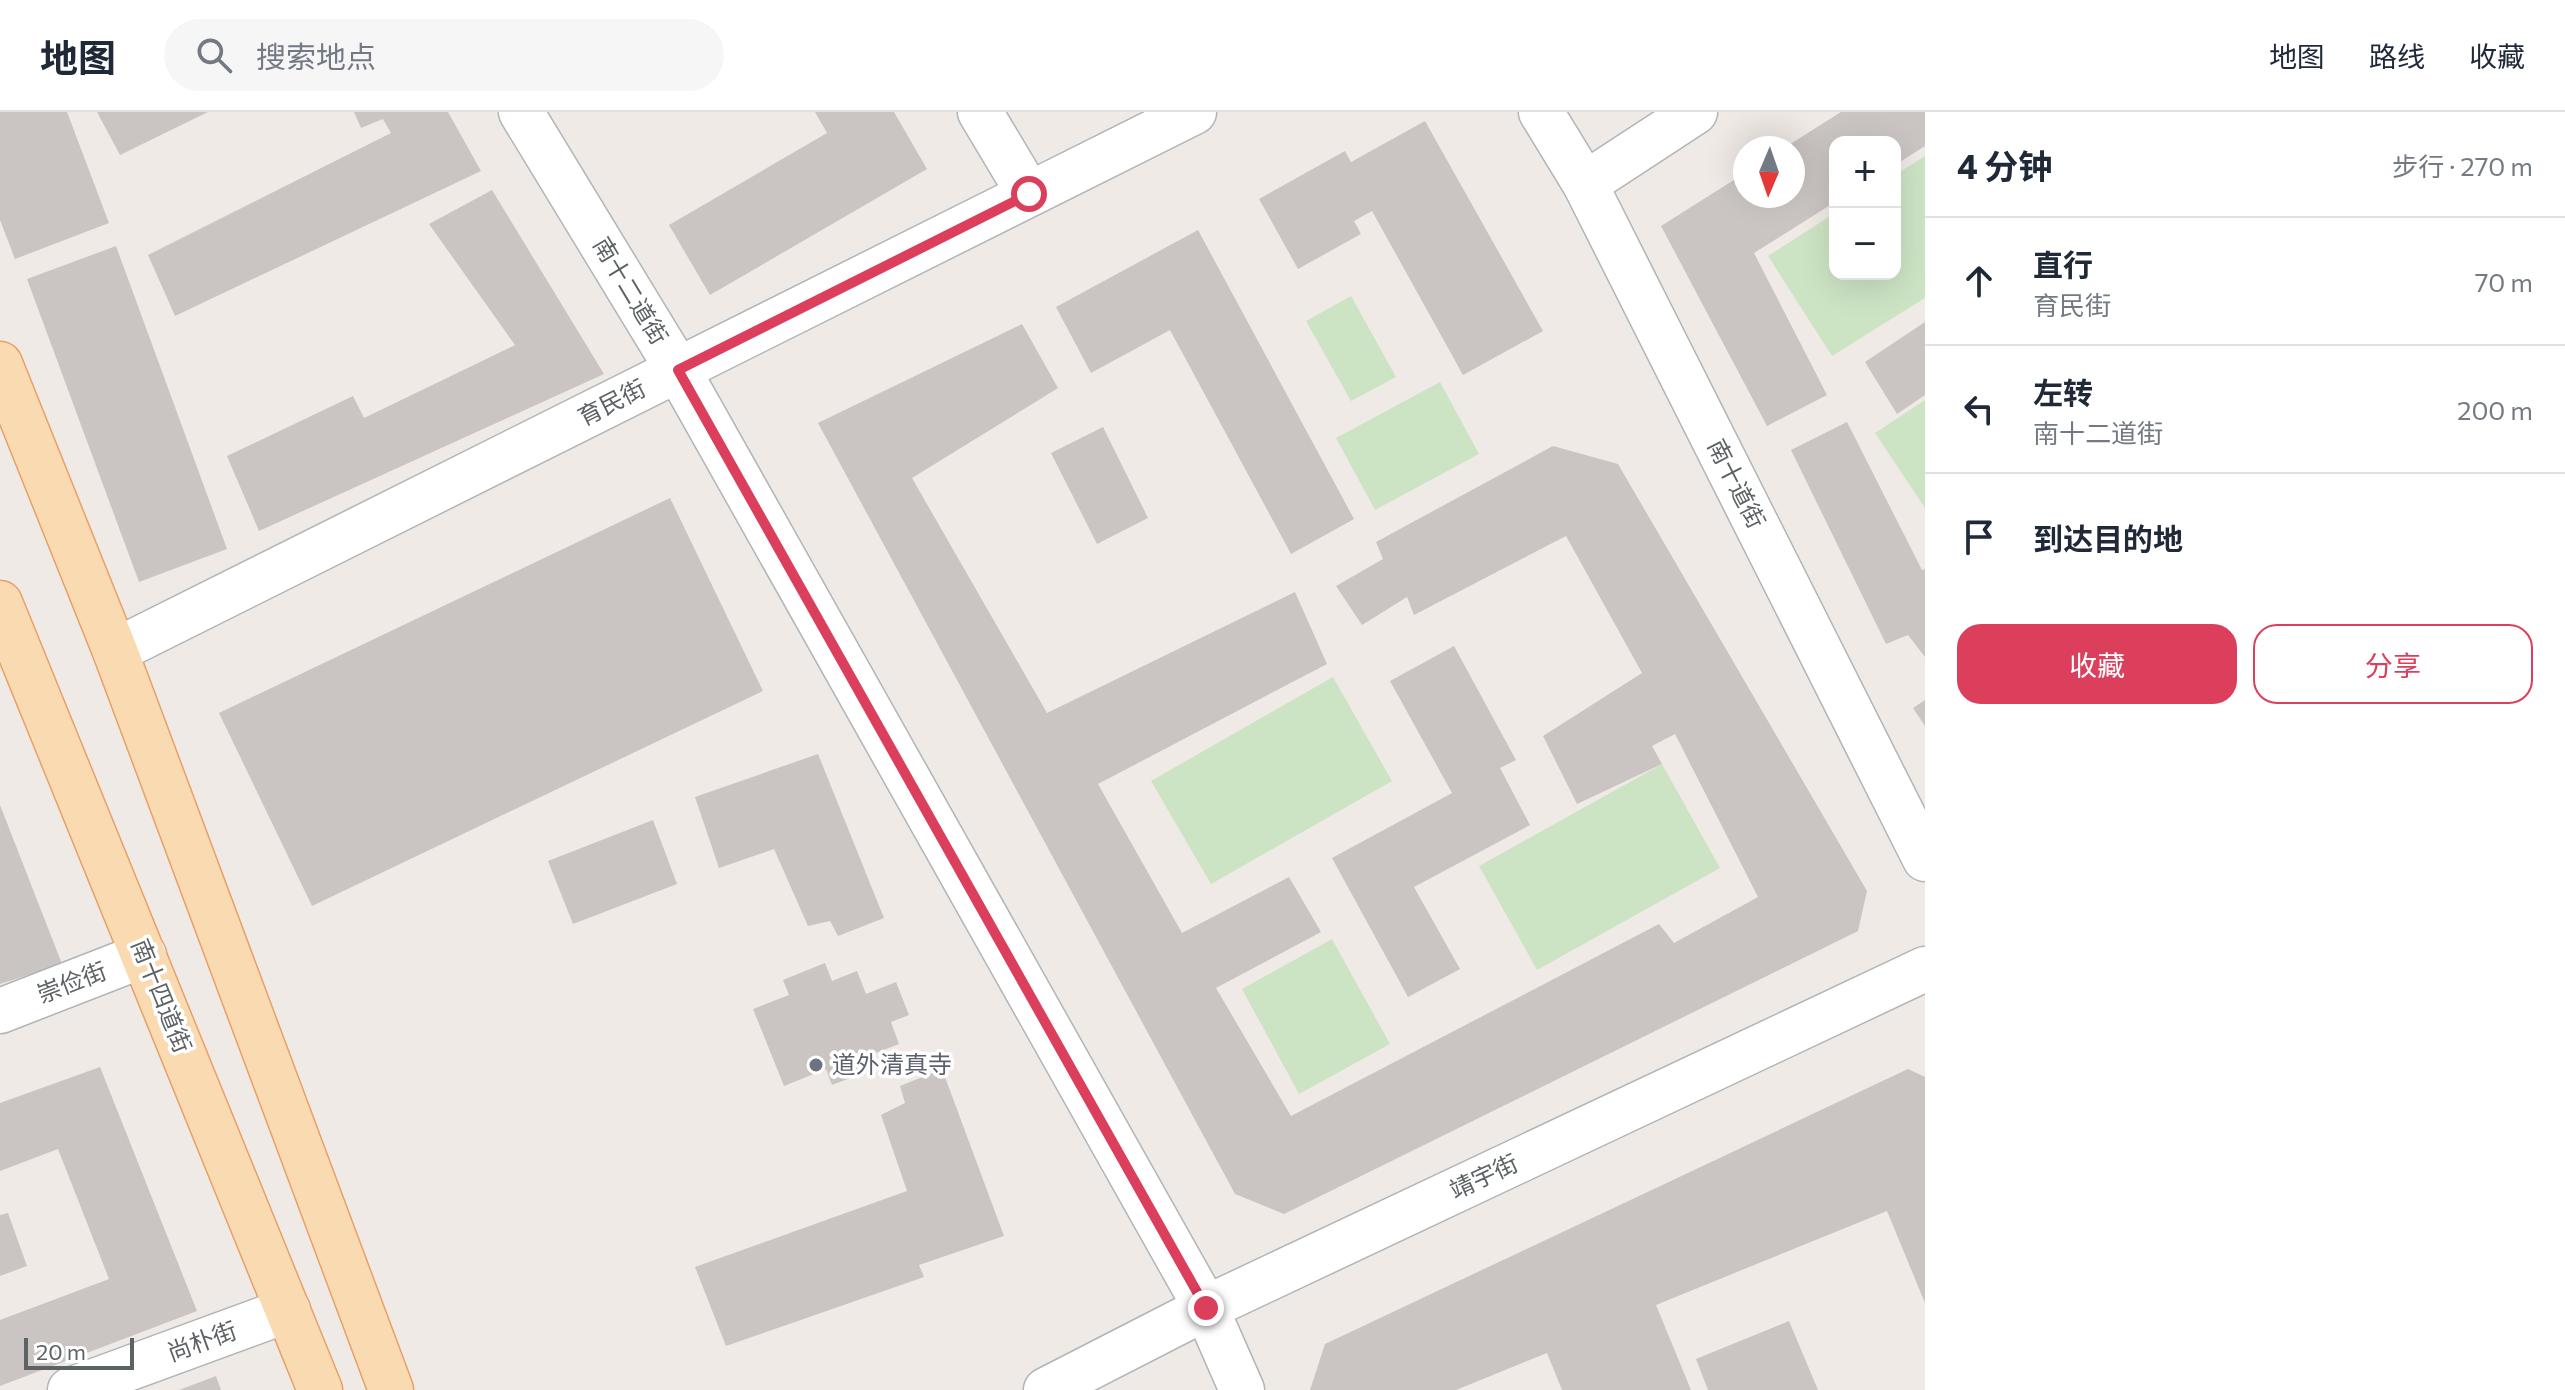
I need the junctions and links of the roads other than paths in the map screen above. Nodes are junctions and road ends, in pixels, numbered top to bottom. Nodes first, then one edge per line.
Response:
1 (521, 112) edge
2 (980, 112) edge
3 (1194, 112) edge
4 (1541, 112) edge
5 (1695, 112) edge
6 (1585, 184) junction
7 (1029, 194) junction
8 (0, 364) edge
9 (678, 370) junction
10 (1, 607) edge
11 (115, 651) junction
12 (1925, 859) edge
13 (144, 955) junction
14 (1925, 969) edge
15 (0, 1011) edge
16 (1206, 1308) junction
17 (288, 1310) junction
18 (70, 1390) edge
19 (320, 1390) edge
20 (391, 1390) edge
21 (1046, 1390) edge
22 (1242, 1390) edge

1 - 9 street, 南十二道街
2 - 7 street
3 - 7 street, 育民街
4 - 6 street, 南十道街
5 - 6 street
6 - 12 street, 南十道街
7 - 9 street, 育民街
8 - 11 main road
9 - 11 street, 育民街
9 - 16 street, 南十二道街
10 - 13 main road, 南十四道街
11 - 20 main road
13 - 15 street, 崇俭街
13 - 17 main road, 南十四道街
14 - 16 street, 靖宇街
16 - 21 street, 靖宇街
16 - 22 street, 南十二道街
17 - 18 street, 尚朴街
17 - 19 main road, 南十四道街

